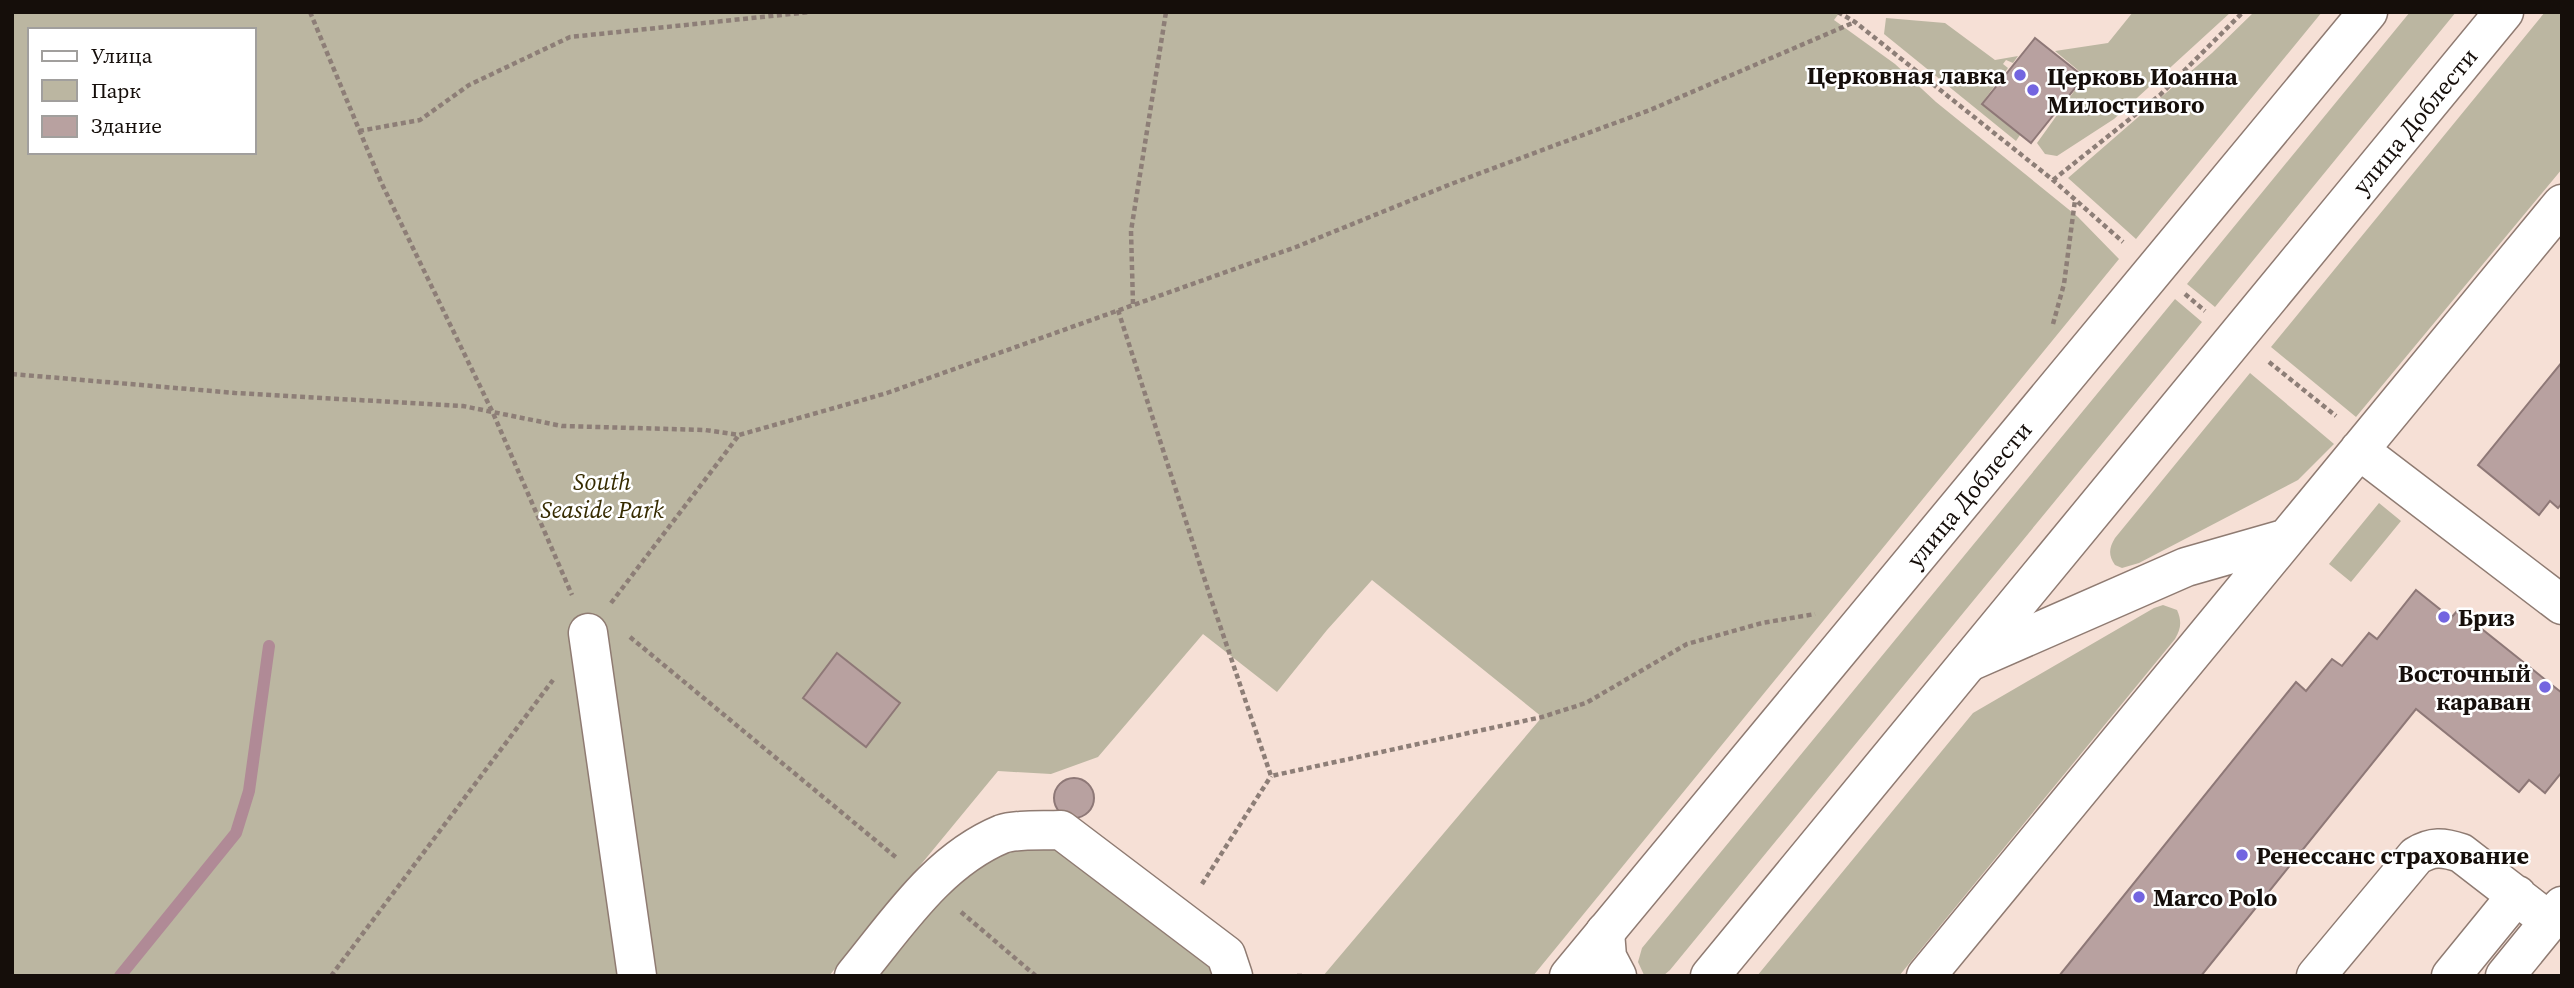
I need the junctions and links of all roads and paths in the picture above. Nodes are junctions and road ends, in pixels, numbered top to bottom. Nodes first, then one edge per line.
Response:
1 (310, 12) edge
2 (810, 12) edge
3 (1166, 12) edge
4 (1838, 12) edge
5 (2243, 12) edge
6 (2368, 12) edge
7 (2504, 12) edge
8 (1855, 22) junction
9 (359, 131) junction
10 (2053, 180) junction
11 (2075, 200) junction
12 (2562, 204) edge
13 (2129, 247) dead end
14 (2182, 291) dead end
15 (1133, 304) junction
16 (1118, 310) junction
17 (2209, 314) dead end
18 (2052, 328) dead end
19 (2264, 358) dead end
20 (12, 374) edge
21 (493, 413) junction
22 (2337, 417) dead end
23 (739, 435) junction
24 (2359, 450) junction
25 (2284, 539) junction
26 (2562, 605) edge
27 (1820, 613) dead end
28 (595, 623) junction
29 (1969, 662) junction
30 (1271, 776) junction
31 (930, 884) junction
32 (2516, 895) junction
33 (2556, 913) edge
34 (1179, 920) junction
35 (1605, 932) junction
36 (331, 976) edge
37 (637, 976) edge
38 (854, 976) edge
39 (1036, 976) edge
40 (1233, 976) edge
41 (1569, 976) edge
42 (1617, 976) edge
43 (1710, 976) edge
44 (1926, 976) edge
45 (2316, 976) edge
46 (2451, 976) edge
47 (2505, 976) edge

1 - 9 path
2 - 9 path
3 - 15 path
4 - 8 path
5 - 10 path
6 - 35 main road, улица Доблести
7 - 29 main road, улица Доблести
8 - 10 path
8 - 15 path
9 - 21 path
10 - 11 path
11 - 13 path
11 - 18 path
12 - 24 main road
14 - 17 path
15 - 16 path
16 - 23 path
16 - 30 path
19 - 22 path
20 - 21 path
21 - 23 path
21 - 28 path
23 - 28 path
24 - 25 main road
24 - 26 main road
25 - 29 main road
25 - 44 main road
27 - 30 path
28 - 31 path
28 - 36 path
28 - 37 main road
29 - 43 main road, улица Доблести
30 - 34 path
31 - 34 main road
31 - 38 main road
31 - 39 path
32 - 33 main road
32 - 45 main road
32 - 46 main road
33 - 47 main road
34 - 40 main road
35 - 41 main road, улица Доблести
35 - 42 main road

